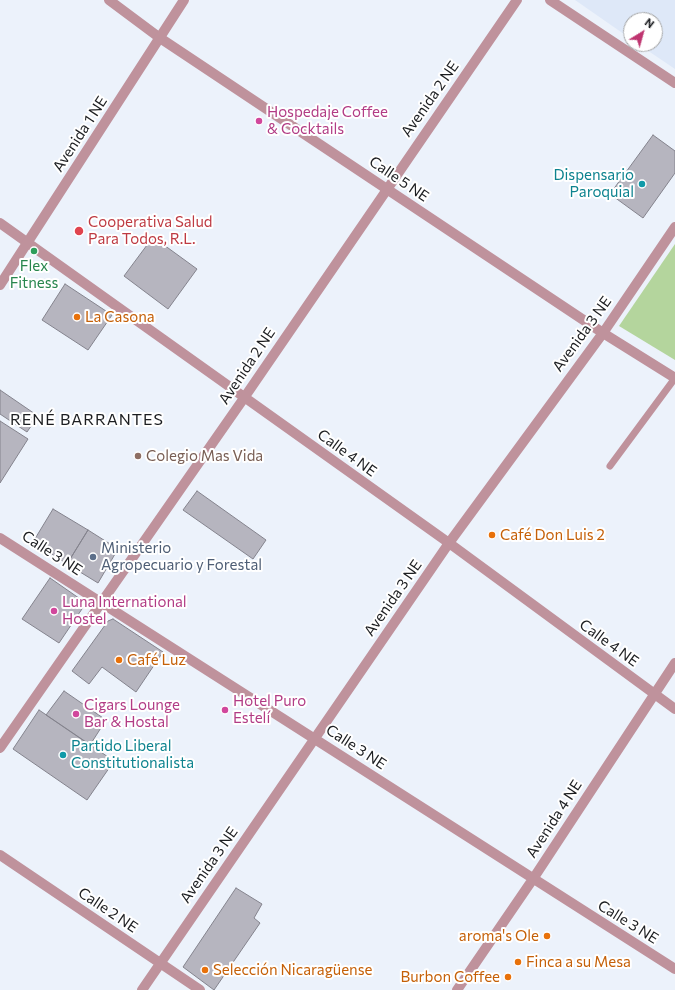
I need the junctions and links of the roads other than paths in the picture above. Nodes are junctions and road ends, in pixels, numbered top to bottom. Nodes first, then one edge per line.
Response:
1 (109, 0) edge
2 (184, 0) edge
3 (517, 0) edge
4 (550, 0) edge
5 (160, 38) junction
6 (675, 83) edge
7 (386, 189) junction
8 (0, 223) edge
9 (675, 227) edge
10 (27, 242) junction
11 (0, 285) edge
12 (603, 332) junction
13 (675, 378) edge
14 (244, 398) junction
15 (610, 466) dead end
16 (0, 538) edge
17 (448, 544) junction
18 (101, 602) junction
19 (675, 663) edge
20 (654, 694) junction
21 (675, 709) edge
22 (315, 738) junction
23 (0, 748) edge
24 (0, 855) edge
25 (533, 879) junction
26 (160, 963) junction
27 (675, 969) edge
28 (142, 990) edge
29 (200, 990) edge
30 (457, 990) edge

1 - 5 street, Calle 5 NE
2 - 5 street, Avenida 1 NE
3 - 7 street, Avenida 2 NE
4 - 6 street
5 - 7 street, Calle 5 NE
5 - 10 street, Avenida 1 NE
7 - 12 street, Calle 5 NE
7 - 14 street, Avenida 2 NE
8 - 10 street, Calle 4 NE
9 - 12 street, Avenida 3 NE
10 - 11 street, Avenida 1 NE
10 - 14 street, Calle 4 NE
12 - 13 street, Calle 5 NE
12 - 17 street, Avenida 3 NE
13 - 15 lane
14 - 17 street, Calle 4 NE
14 - 18 street, Avenida 2 NE
16 - 18 street, Calle 3 NE
17 - 20 street, Calle 4 NE
17 - 22 street, Avenida 3 NE
18 - 22 street, Calle 3 NE
18 - 23 street, Avenida 2 NE
19 - 20 street, Avenida 4 NE
20 - 21 street, Calle 4 NE
20 - 25 street, Avenida 4 NE
22 - 25 street, Calle 3 NE
22 - 26 street, Avenida 3 NE
24 - 26 street, Calle 2 NE
25 - 27 street, Calle 3 NE
25 - 30 street, Avenida 4 NE
26 - 28 street, Avenida 3 NE
26 - 29 street, Calle 2 NE

